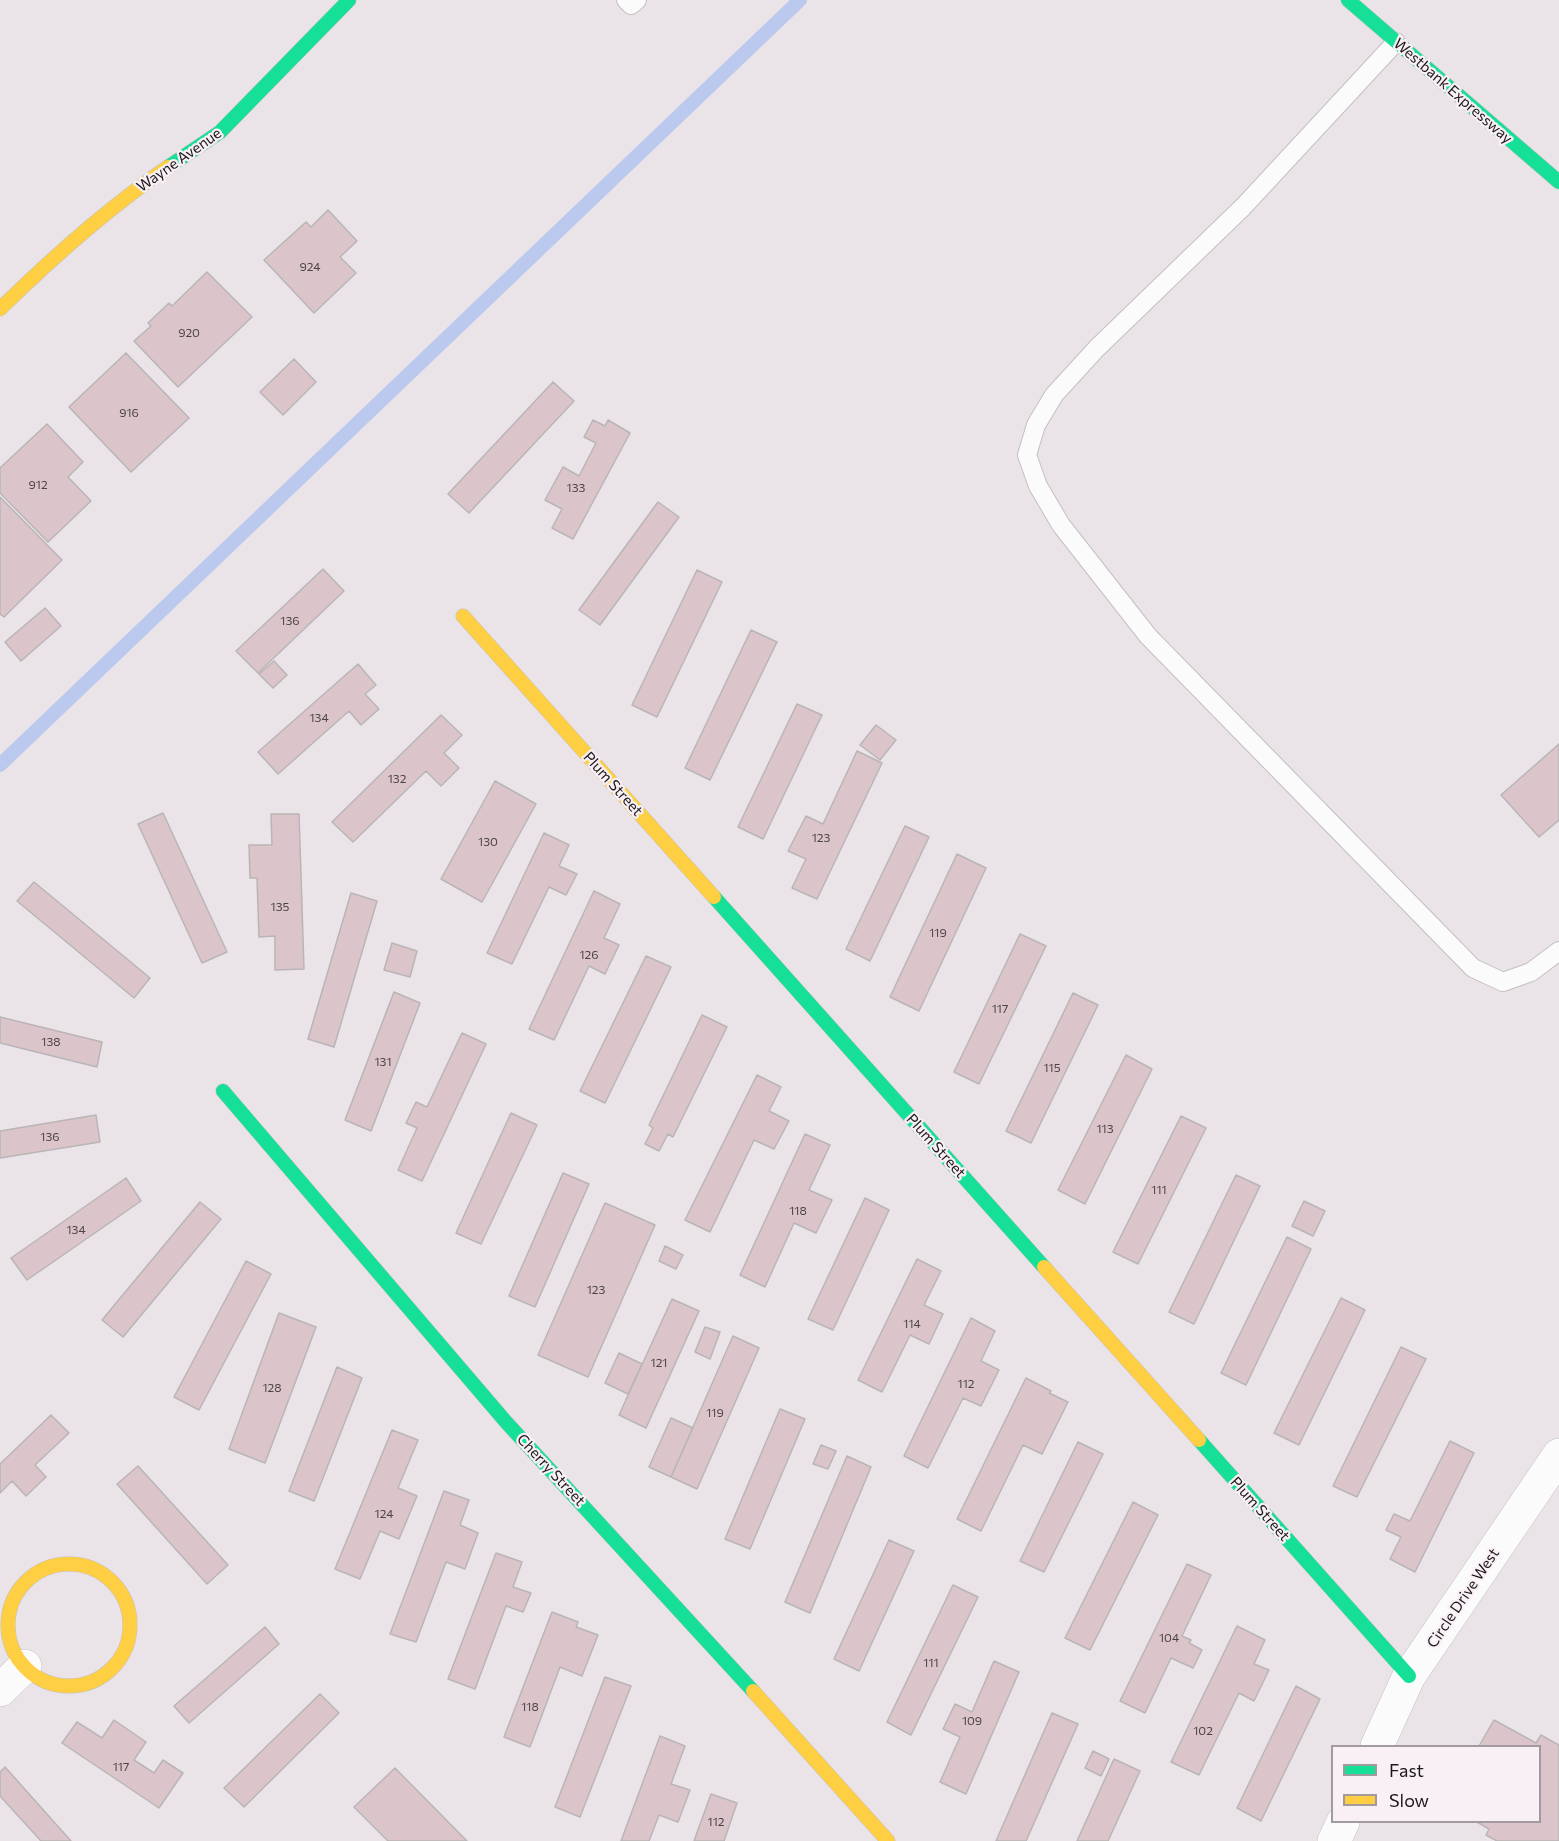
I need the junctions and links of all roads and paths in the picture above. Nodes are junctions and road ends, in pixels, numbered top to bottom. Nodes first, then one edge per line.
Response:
1 (349, 0) edge
2 (626, 0) edge
3 (637, 0) edge
4 (1348, 0) edge
5 (1396, 42) junction
6 (1559, 182) edge
7 (0, 309) edge
8 (463, 616) dead end
9 (1559, 951) edge
10 (223, 1091) dead end
11 (1559, 1455) edge
12 (25, 1666) junction
13 (1409, 1676) junction
14 (0, 1690) edge
15 (1377, 1745) edge
16 (1341, 1823) edge
17 (888, 1841) edge
18 (1334, 1841) edge

1 - 7 main road, Wayne Avenue
2 - 3 lane
4 - 5 main road, Westbank Expressway
5 - 6 main road, Westbank Expressway
5 - 9 lane
8 - 13 main road, Plum Street
10 - 17 main road, Cherry Street
11 - 13 street, Circle Drive West
12 - 12 main road
12 - 14 street
13 - 15 street, Circle Drive West
16 - 18 street

